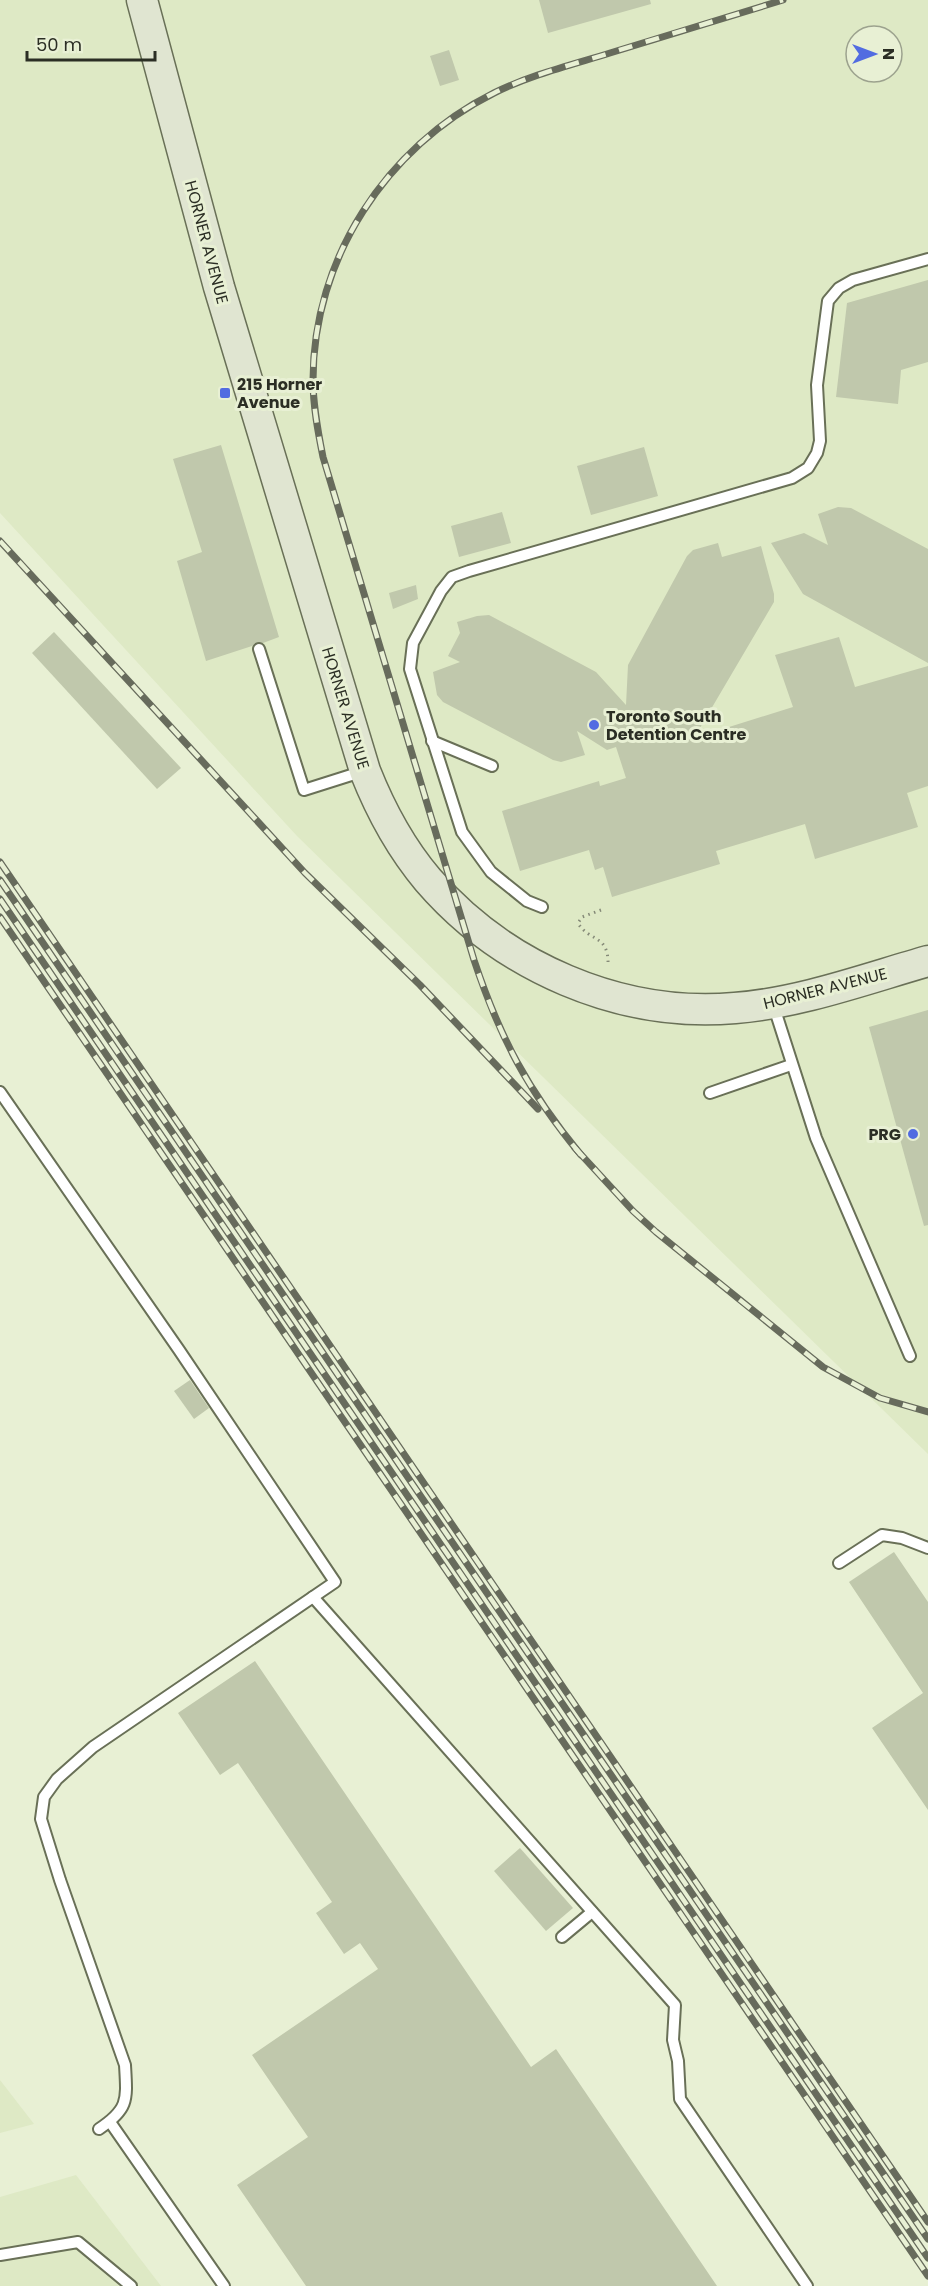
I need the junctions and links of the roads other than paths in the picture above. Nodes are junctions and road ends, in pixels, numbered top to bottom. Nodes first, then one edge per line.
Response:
1 (142, 0) edge
2 (928, 259) edge
3 (259, 649) dead end
4 (432, 741) junction
5 (492, 766) dead end
6 (364, 771) junction
7 (542, 907) dead end
8 (928, 961) edge
9 (773, 1004) junction
10 (791, 1065) junction
11 (0, 1092) edge
12 (710, 1093) dead end
13 (910, 1356) dead end
14 (928, 1548) edge
15 (839, 1563) dead end
16 (313, 1597) junction
17 (592, 1912) junction
18 (562, 1937) dead end
19 (110, 2122) junction
20 (99, 2129) dead end
21 (0, 2255) edge
22 (131, 2286) edge
23 (224, 2286) edge
24 (807, 2286) edge

1 - 6 main road, HORNER AVENUE
2 - 4 lane
3 - 6 lane
4 - 5 lane
4 - 7 lane
6 - 9 main road, HORNER AVENUE
8 - 9 main road, HORNER AVENUE
9 - 10 lane
10 - 12 lane
10 - 13 lane
11 - 16 lane
14 - 15 lane
16 - 17 lane
16 - 19 lane
17 - 18 lane
17 - 24 lane
19 - 20 lane
19 - 23 lane
21 - 22 lane

